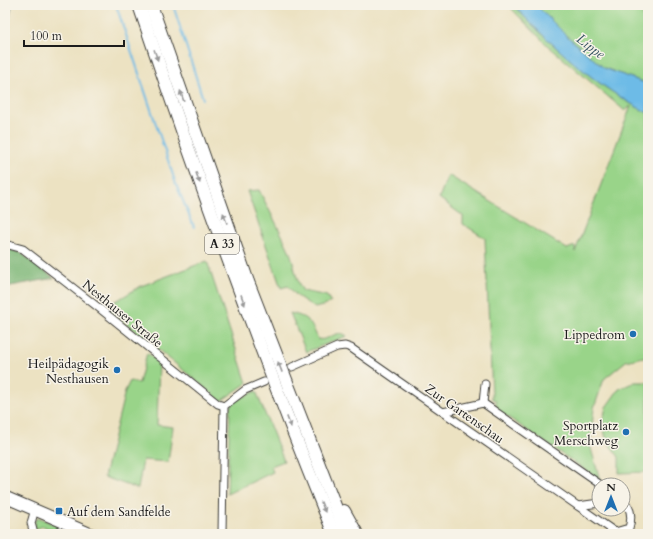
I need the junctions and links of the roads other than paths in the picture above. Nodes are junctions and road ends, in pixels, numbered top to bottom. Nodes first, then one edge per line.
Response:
1 (139, 5) edge
2 (151, 5) edge
3 (5, 244) edge
4 (292, 367) dead end
5 (264, 382) dead end
6 (485, 384) dead end
7 (483, 403) junction
8 (224, 406) junction
9 (443, 412) junction
10 (320, 468) junction
11 (591, 478) edge
12 (5, 497) edge
13 (591, 504) edge
14 (578, 506) junction
15 (35, 509) junction
16 (631, 517) edge
17 (616, 533) edge
18 (34, 534) edge
19 (91, 534) edge
20 (222, 534) edge
21 (334, 534) edge
22 (346, 534) edge
23 (357, 534) edge

1 -> 21 highway, A 33
10 -> 2 highway, A 33
3 - 8 street, Nesthauser Straße
4 - 9 street, Zur Gartenschau
5 - 8 street
6 - 7 street
7 - 9 street
7 - 11 street
8 - 20 street
9 - 14 street, Zur Gartenschau
10 - 22 highway, A 33
10 - 23 highway
12 - 15 main road
13 - 14 street
14 - 17 street, Zur Gartenschau
15 - 18 street
15 - 19 main road
16 - 17 street

